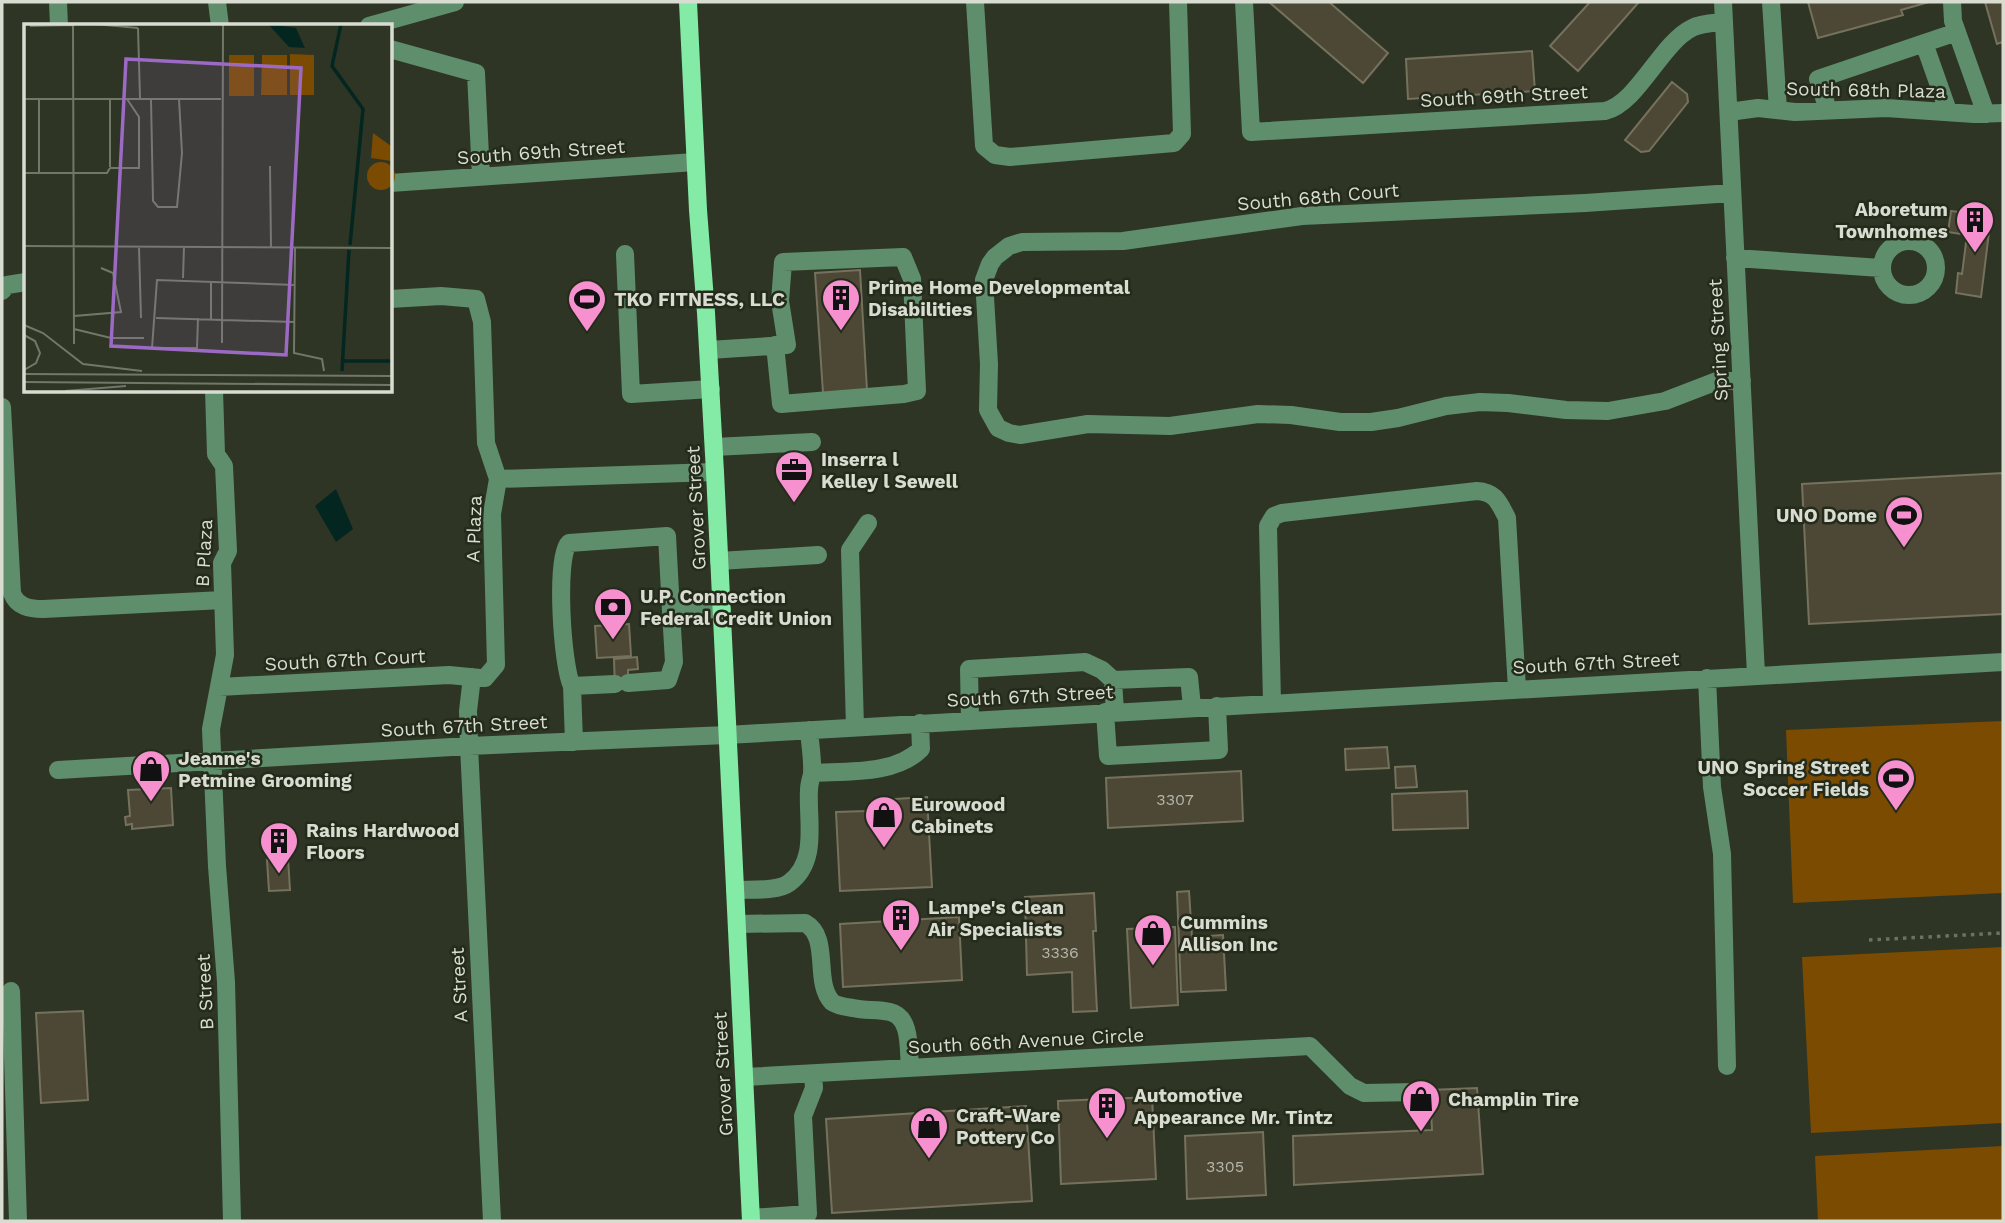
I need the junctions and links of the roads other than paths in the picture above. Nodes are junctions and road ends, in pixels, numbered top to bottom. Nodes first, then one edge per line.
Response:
1 (58, 2) edge
2 (216, 2) edge
3 (455, 2) edge
4 (688, 2) edge
5 (975, 2) edge
6 (1178, 2) edge
7 (1244, 2) edge
8 (1723, 2) edge
9 (1771, 2) edge
10 (1952, 2) edge
11 (1724, 22) junction
12 (58, 24) edge
13 (220, 24) edge
14 (376, 24) edge
15 (1958, 32) junction
16 (1924, 43) junction
17 (392, 50) edge
18 (1778, 110) junction
19 (1828, 110) junction
20 (1948, 111) junction
21 (1729, 112) junction
22 (1995, 113) edge
23 (695, 162) junction
24 (481, 177) junction
25 (392, 183) edge
26 (1732, 193) junction
27 (625, 254) dead end
28 (1735, 258) junction
29 (1881, 268) dead end
30 (24, 282) edge
31 (2, 290) edge
32 (392, 299) edge
33 (775, 345) junction
34 (709, 350) junction
35 (1742, 382) junction
36 (710, 389) junction
37 (214, 392) edge
38 (2, 407) edge
39 (812, 442) dead end
40 (714, 447) junction
41 (715, 472) junction
42 (498, 478) junction
43 (867, 523) dead end
44 (818, 555) dead end
45 (719, 561) junction
46 (223, 600) junction
47 (722, 609) junction
48 (671, 611) junction
49 (2003, 662) edge
50 (1756, 675) junction
51 (472, 677) junction
52 (1707, 678) junction
53 (1113, 680) junction
54 (572, 686) junction
55 (219, 687) junction
56 (1517, 689) junction
57 (1272, 703) junction
58 (1217, 706) junction
59 (1192, 707) junction
60 (1110, 712) junction
61 (970, 720) junction
62 (920, 723) junction
63 (855, 727) junction
64 (809, 730) junction
65 (727, 735) junction
66 (574, 742) junction
67 (469, 746) junction
68 (212, 761) junction
69 (58, 770) dead end
70 (812, 772) junction
71 (735, 890) junction
72 (737, 924) junction
73 (10, 991) dead end
74 (1727, 1066) dead end
75 (910, 1068) junction
76 (813, 1073) junction
77 (745, 1077) junction
78 (1417, 1092) dead end
79 (816, 1217) edge
80 (751, 1220) edge
81 (18, 1221) edge
82 (232, 1221) edge
83 (492, 1221) edge

1 - 12 street
2 - 13 street
3 - 14 street
4 - 23 main road, Grover Street
5 - 6 street
7 - 11 street, South 69th Street
8 - 11 street, Spring Street
9 - 18 street
10 - 15 street
11 - 21 street, Spring Street
15 - 16 street
15 - 22 street
16 - 19 street
16 - 20 street
17 - 24 street
18 - 19 street, South 68th Plaza
18 - 21 street, South 68th Plaza
19 - 20 street, South 68th Plaza
20 - 22 street, South 68th Plaza
21 - 26 street, Spring Street
23 - 24 street, South 69th Street
23 - 34 main road, Grover Street
24 - 25 street, South 69th Street
26 - 28 street, Spring Street
26 - 35 street, South 68th Court
27 - 36 street
28 - 29 street
28 - 35 street, Spring Street
30 - 31 street
32 - 42 street, A Plaza
33 - 33 street
33 - 34 street
34 - 36 main road, Grover Street
35 - 50 street, Spring Street
36 - 40 main road, Grover Street
37 - 46 street, B Plaza
38 - 46 street
39 - 40 street
40 - 41 main road, Grover Street
41 - 42 street
41 - 45 main road, Grover Street
42 - 51 street, A Plaza
43 - 63 street
44 - 45 street
45 - 47 main road, Grover Street
46 - 55 street, B Plaza
47 - 48 street
47 - 65 main road, Grover Street
48 - 54 street
48 - 54 street
49 - 50 street, South 67th Street
50 - 52 street, South 67th Street
51 - 55 street, South 67th Court
51 - 67 street
52 - 56 street, South 67th Street
52 - 74 street
53 - 59 street
53 - 60 street
53 - 61 street
54 - 66 street
55 - 68 street, B Plaza
56 - 57 street, South 67th Street
56 - 57 street
57 - 58 street, South 67th Street
58 - 59 street, South 67th Street
58 - 60 street
59 - 60 street, South 67th Street
60 - 61 street, South 67th Street
61 - 62 street, South 67th Street
62 - 63 street, South 67th Street
62 - 70 street
63 - 64 street, South 67th Street
64 - 65 street, South 67th Street
64 - 70 street
65 - 66 street, South 67th Street
65 - 71 main road, Grover Street
66 - 67 street, South 67th Street
67 - 68 street, South 67th Street
67 - 83 street, A Street
68 - 69 street, South 67th Street
68 - 82 street, B Street
70 - 71 street
71 - 72 main road, Grover Street
72 - 75 street
72 - 77 main road, Grover Street
73 - 81 street
75 - 76 street, South 66th Avenue Circle
75 - 78 street, South 66th Avenue Circle
76 - 77 street, South 66th Avenue Circle
76 - 79 street
77 - 80 main road, Grover Street
79 - 80 street

